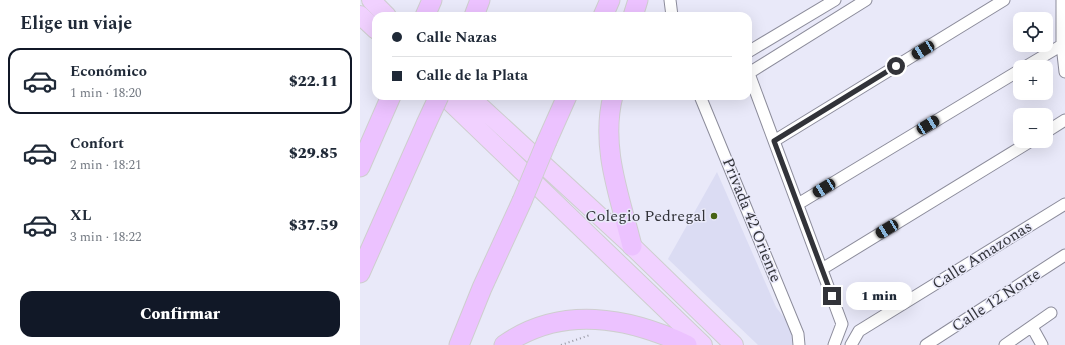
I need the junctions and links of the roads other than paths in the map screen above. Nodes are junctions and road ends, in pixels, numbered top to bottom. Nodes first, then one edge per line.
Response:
1 (371, 0) edge
2 (480, 0) edge
3 (610, 0) edge
4 (638, 0) edge
5 (670, 0) edge
6 (835, 0) edge
7 (866, 0) edge
8 (1004, 0) edge
9 (1062, 0) edge
10 (383, 12) edge
11 (476, 12) edge
12 (605, 12) edge
13 (634, 12) edge
14 (672, 12) edge
15 (360, 15) edge
16 (372, 26) edge
17 (1062, 45) junction
18 (752, 50) edge
19 (1037, 60) edge
20 (752, 70) edge
21 (1065, 72) edge
22 (1013, 74) edge
23 (752, 83) edge
24 (389, 100) edge
25 (437, 100) edge
26 (448, 100) edge
27 (473, 100) edge
28 (565, 100) edge
29 (612, 100) edge
30 (702, 100) edge
31 (1065, 120) edge
32 (1053, 128) edge
33 (774, 141) junction
34 (1020, 148) edge
35 (360, 167) edge
36 (798, 204) junction
37 (1065, 204) edge
38 (632, 246) junction
39 (1065, 255) edge
40 (822, 269) junction
41 (360, 273) edge
42 (1051, 313) dead end
43 (842, 324) junction
44 (1032, 327) junction
45 (859, 331) junction
46 (459, 345) edge
47 (504, 345) edge
48 (687, 345) edge
49 (703, 345) edge
50 (734, 345) edge
51 (799, 345) edge
52 (834, 345) edge
53 (851, 345) edge
54 (926, 345) edge
55 (1005, 345) edge
56 (1042, 345) edge

1 - 10 main road
2 - 11 highway
3 - 12 highway
4 - 13 highway
5 - 14 street
6 - 18 street
7 - 20 street
8 - 33 street
9 - 17 street
15 - 16 main road
17 - 19 street
17 - 21 street
22 - 36 street
23 - 33 street
24 - 35 highway
25 - 41 highway, bridge
26 - 49 main road
27 - 38 main road
28 - 46 highway, bridge
29 - 38 highway
30 - 51 street, Privada 42 Oriente
31 - 32 street
33 - 36 street
34 - 40 street
36 - 40 street
37 - 45 street, Calle Amazonas
38 - 50 main road
39 - 54 street, Calle 12 Norte
40 - 43 street
42 - 44 street
43 - 45 street
43 - 52 street
44 - 55 street
44 - 56 street
45 - 53 street
47 - 48 highway

